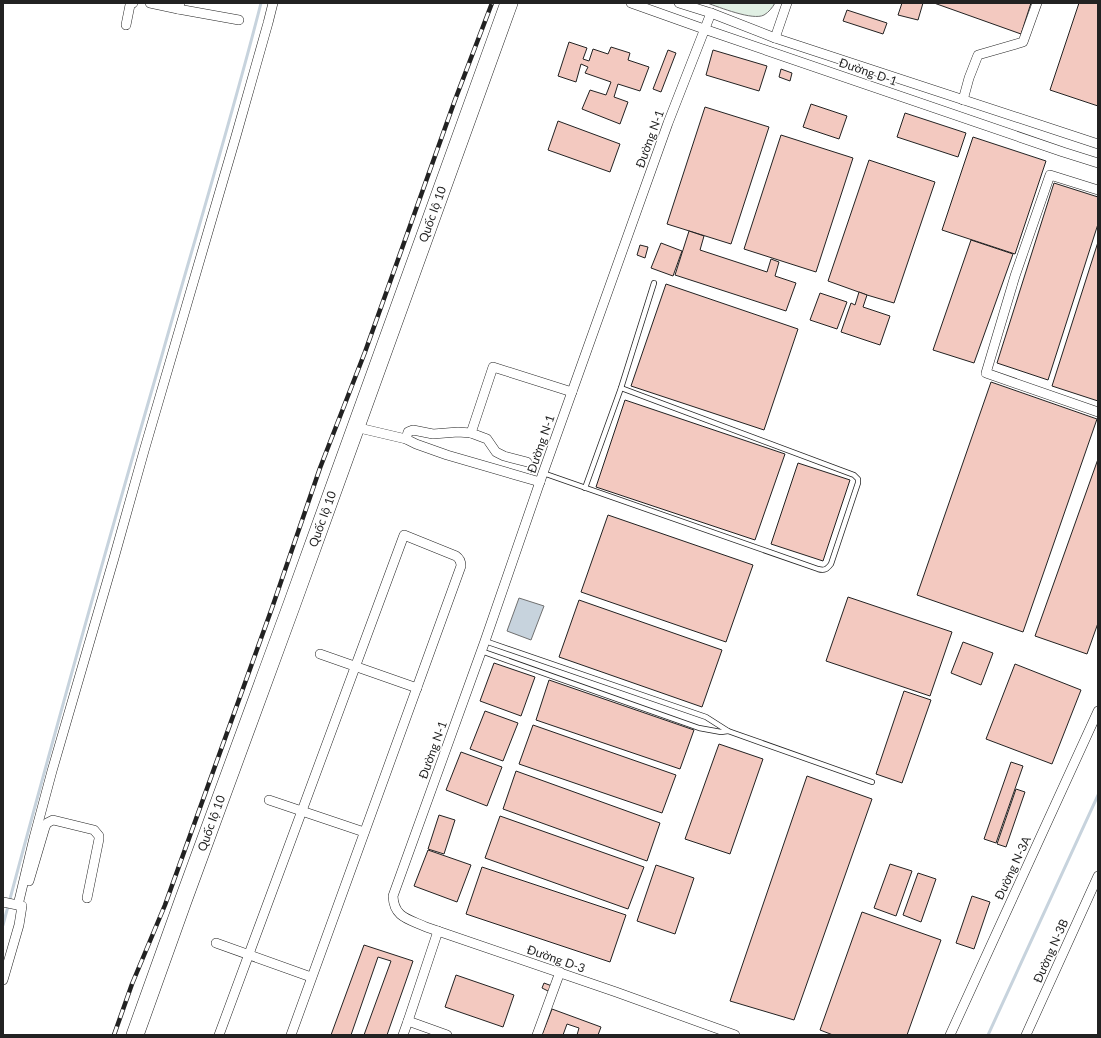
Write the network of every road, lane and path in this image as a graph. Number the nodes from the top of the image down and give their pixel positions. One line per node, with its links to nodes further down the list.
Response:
1 (133, 3): 12 (street)
2 (150, 3): 9 (street)
3 (273, 3): 45 (street)
4 (509, 3): 23 (highway, Quốc lộ 10)
5 (631, 3): 13 (street, Đường D-1)
6 (679, 3): 10 (street, Đường D-1)
7 (787, 3): 14 (street)
8 (1037, 3): 15 (street)
9 (179, 6): 11 (street)
10 (711, 13): 13 (street, Đường N-1); 14 (street, Đường D-1)
11 (239, 20)
12 (126, 25)
13 (704, 30): 17 (street, Đường D-1); 21 (street, Đường N-1)
14 (775, 38): 15 (street, Đường D-1)
15 (963, 100): 16 (street, Đường D-1)
16 (1098, 144)
17 (1098, 162)
18 (1098, 190): 22 (street)
19 (654, 283): 20 (lane)
20 (621, 388): 29 (lane); 29 (lane)
21 (572, 392): 24 (street); 27 (street, Đường N-1)
22 (1098, 412)
23 (356, 427): 25 (street); 53 (highway, Quốc lộ 10)
24 (471, 433): 25 (street); 26 (street)
25 (406, 439): 28 (street)
26 (527, 462)
27 (543, 473): 28 (street, Đường N-1); 29 (lane)
28 (540, 482): 30 (street, Đường N-1)
29 (585, 488)
30 (485, 641): 31 (street, Đường N-1); 36 (lane)
31 (481, 651): 36 (lane); 42 (street, Đường N-1)
32 (320, 654): 33 (street)
33 (355, 666): 34 (street); 34 (street); 39 (street)
34 (417, 688): 40 (street)
35 (1098, 711): 60 (street, Đường N-3A)
36 (728, 731): 37 (lane)
37 (872, 782)
38 (269, 800): 39 (street)
39 (302, 811): 40 (street); 48 (street)
40 (364, 832): 50 (street)
41 (1098, 876): 61 (street, Đường N-3B)
42 (397, 885): 46 (street, Đường D-3)
43 (87, 898): 45 (street)
44 (3, 902): 45 (street)
45 (18, 905): 51 (street)
46 (438, 931): 49 (street, Đường D-3); 52 (street)
47 (216, 943): 48 (street)
48 (248, 956): 50 (street); 54 (street)
49 (560, 972): 58 (street); 59 (street, Đường D-3)
50 (311, 977): 55 (street)
51 (3, 980)
52 (408, 1021): 56 (street); 57 (street)
53 (135, 1035)
54 (219, 1035)
55 (290, 1035)
56 (403, 1035)
57 (447, 1035)
58 (537, 1035)
59 (735, 1035)
60 (950, 1035)
61 (1026, 1035)

